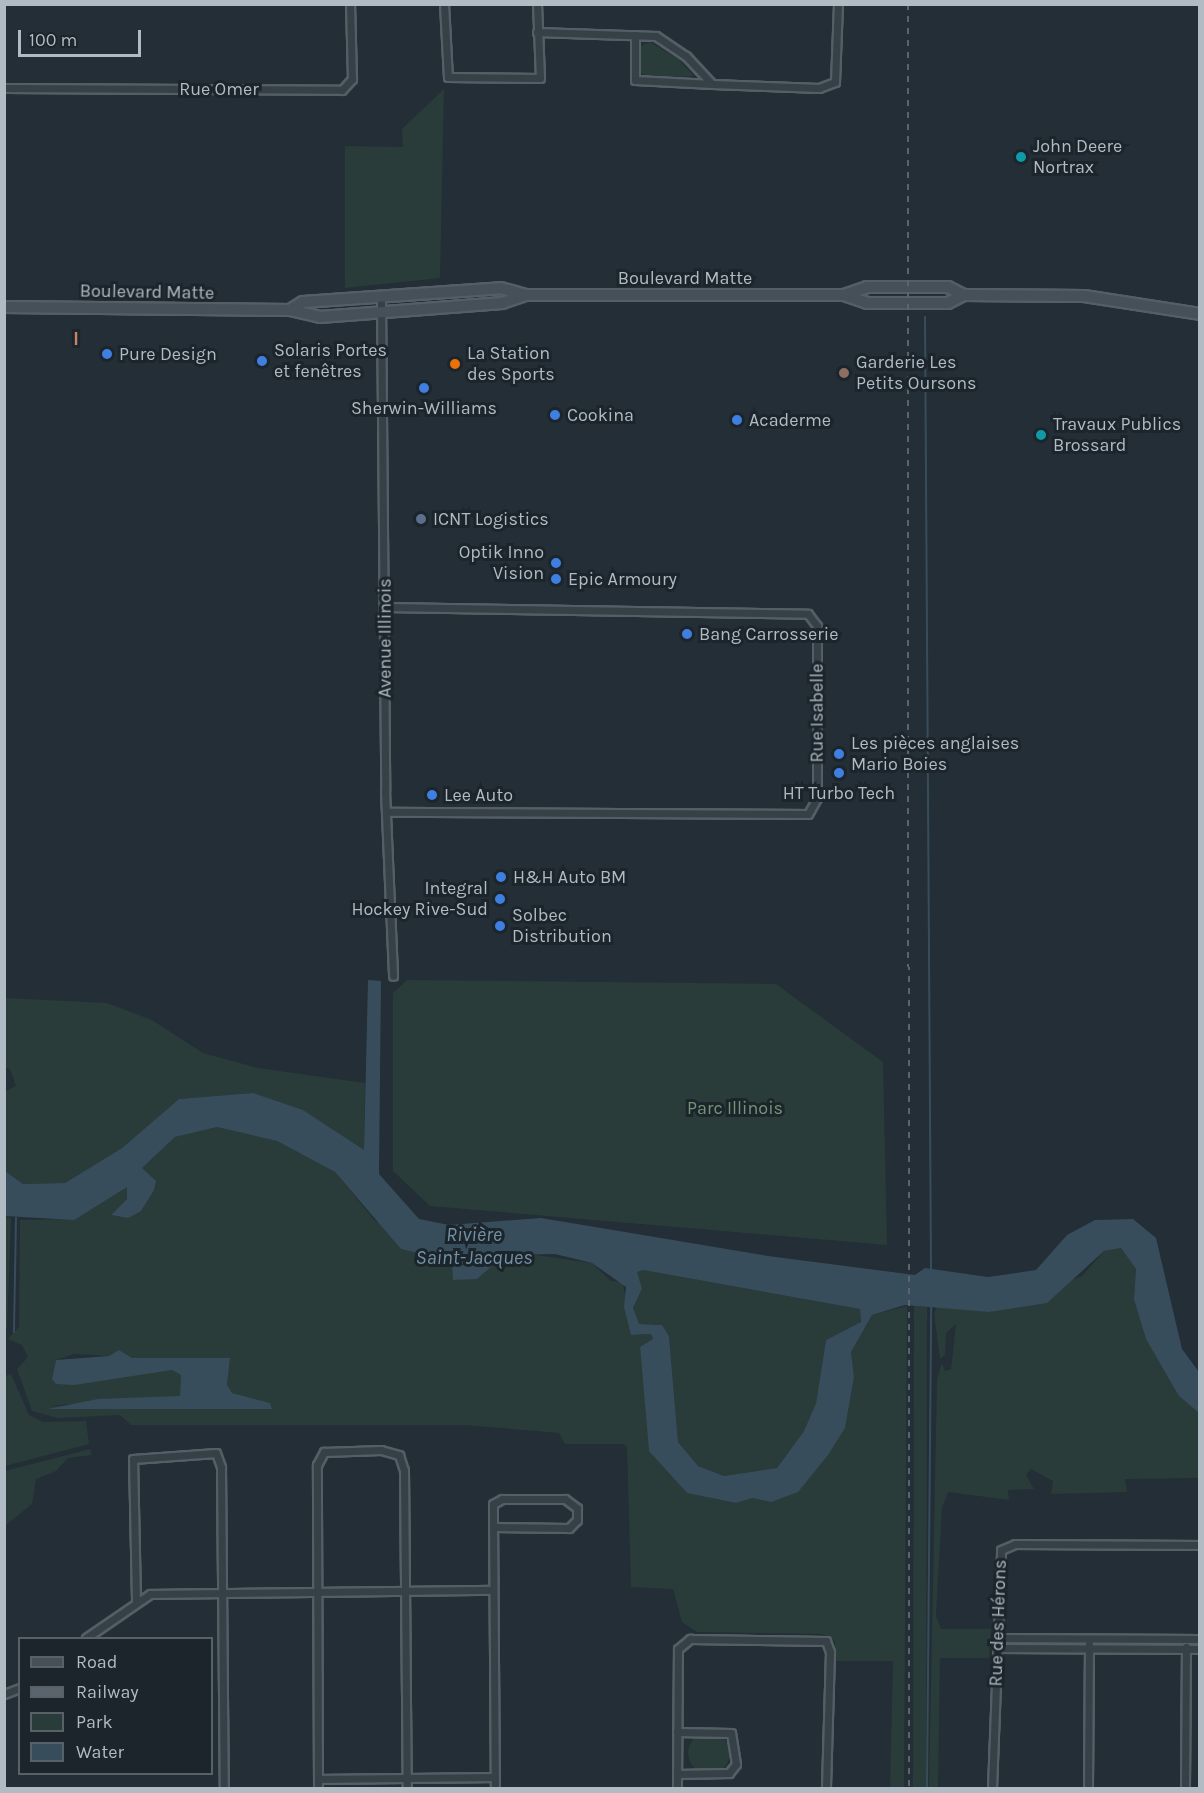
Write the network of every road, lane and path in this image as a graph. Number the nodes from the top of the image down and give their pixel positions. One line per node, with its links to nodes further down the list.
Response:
1 (350, 4): 8 (street, Rue Omer)
2 (444, 4): 5 (street)
3 (537, 4): 5 (street)
4 (838, 4): 7 (street)
5 (537, 32): 6 (street)
6 (635, 35): 7 (street); 7 (street)
7 (712, 84)
8 (4, 88)
9 (525, 295): 10 (main road, Boulevard Matte); 12 (main road, Boulevard Matte); 15 (main road, Boulevard Matte)
10 (844, 295): 11 (main road, Boulevard Matte); 11 (main road, Boulevard Matte)
11 (964, 295): 16 (main road, Boulevard Matte)
12 (381, 299): 14 (main road, Boulevard Matte); 15 (street, Avenue Illinois)
13 (4, 307): 14 (main road, Boulevard Matte)
14 (290, 310): 15 (main road, Boulevard Matte)
15 (381, 314): 17 (street, Avenue Illinois)
16 (1200, 314)
17 (385, 607): 18 (street, Avenue Illinois); 18 (street, Rue Isabelle)
18 (387, 812): 19 (street, Avenue Illinois)
19 (393, 976)
20 (493, 1527): 20 (street); 22 (street)
21 (1200, 1545): 28 (street, Rue des Hérons)
22 (494, 1590): 23 (street); 39 (street)
23 (406, 1591): 25 (street); 25 (street); 38 (street)
24 (224, 1592): 25 (street); 26 (street); 26 (street); 41 (street)
25 (317, 1592): 40 (street)
26 (136, 1600): 27 (street)
27 (87, 1637)
28 (997, 1638): 29 (street); 32 (street, Rue des Hérons)
29 (1089, 1638): 30 (street); 33 (street)
30 (1186, 1639): 31 (street); 34 (street)
31 (1200, 1639)
32 (997, 1648): 33 (street); 47 (street, Rue des Hérons)
33 (1089, 1648): 34 (street); 48 (street)
34 (1186, 1649): 35 (street); 49 (street)
35 (1200, 1649)
36 (677, 1732): 37 (street); 37 (street); 46 (street)
37 (677, 1774): 45 (street)
38 (407, 1777): 39 (street); 40 (street); 43 (street)
39 (495, 1777): 44 (street)
40 (318, 1779): 42 (street)
41 (224, 1788)
42 (318, 1788)
43 (407, 1788)
44 (495, 1788)
45 (677, 1788)
46 (826, 1788)
47 (992, 1788)
48 (1088, 1788)
49 (1185, 1788)

